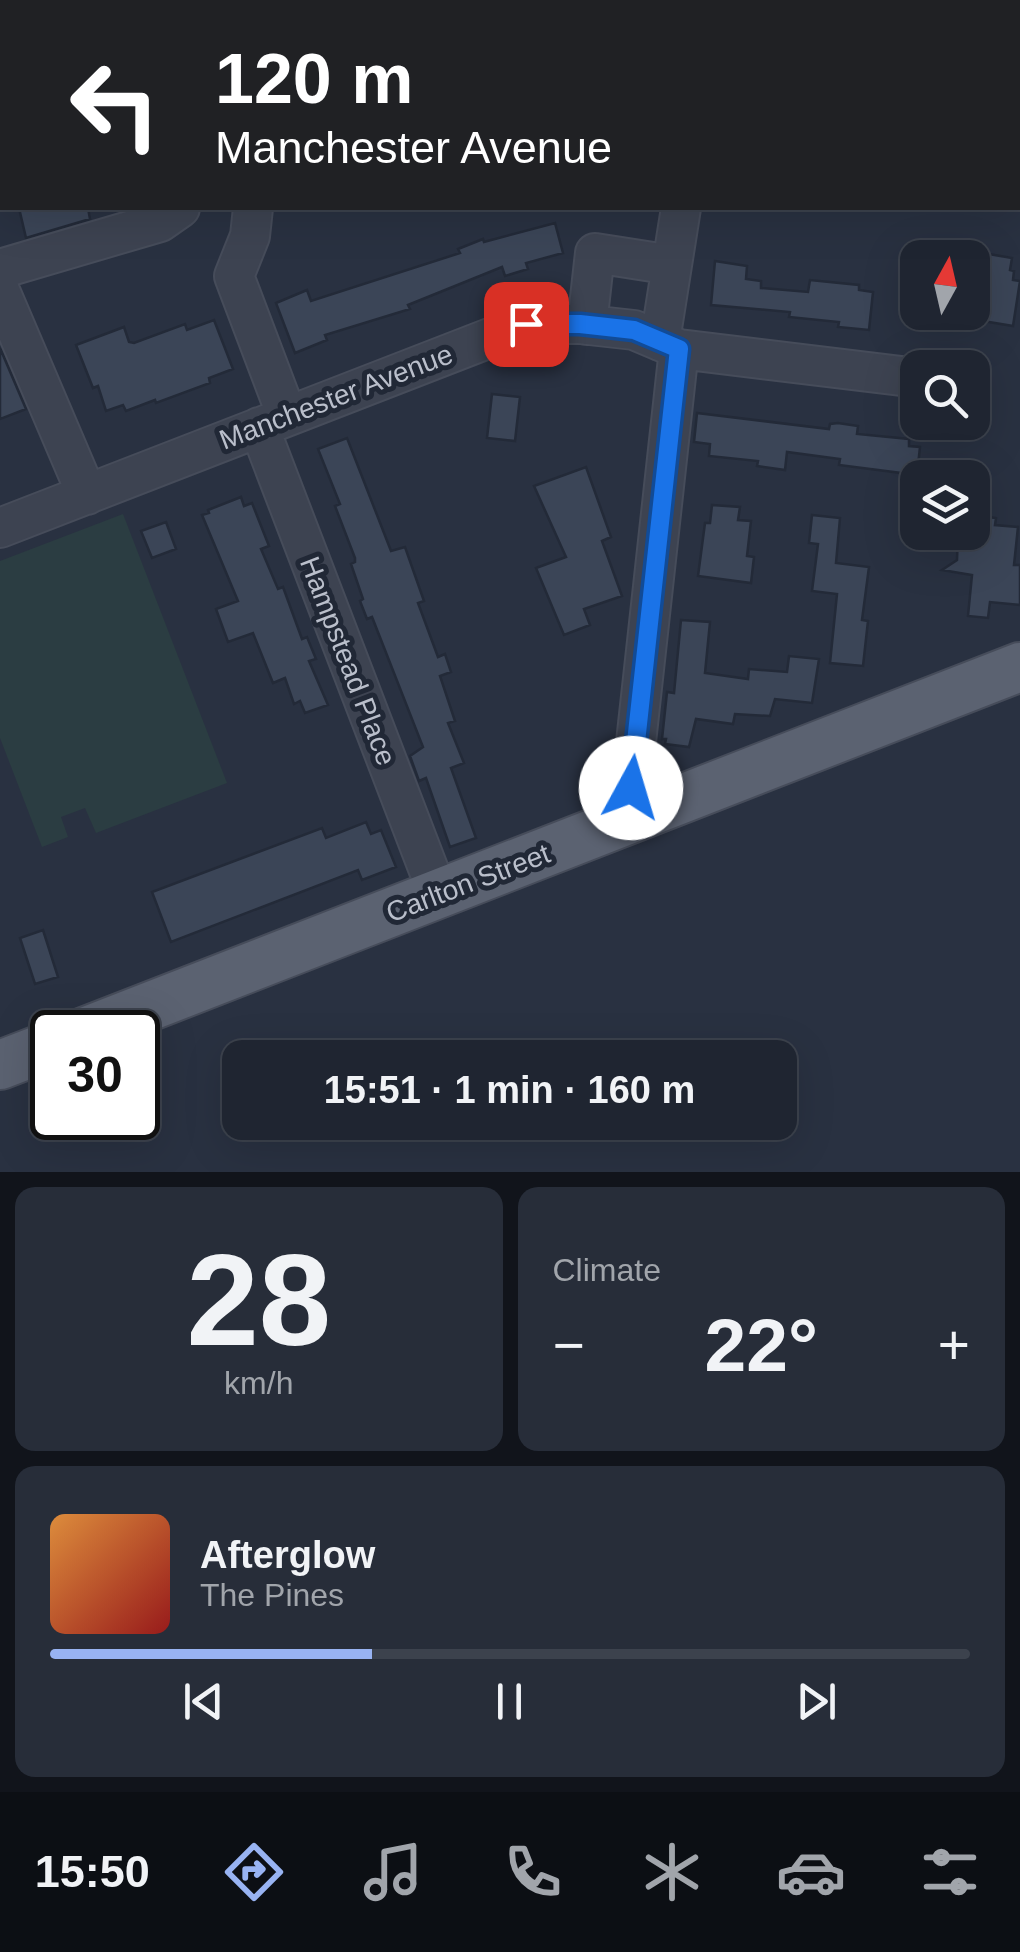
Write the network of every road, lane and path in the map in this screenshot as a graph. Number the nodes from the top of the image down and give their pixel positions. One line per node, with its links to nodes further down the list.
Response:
1 (177, 210): 5 (street)
2 (253, 210): 10 (street, Hampstead Place)
3 (681, 210): 4 (street)
4 (672, 265): 7 (street); 8 (street)
5 (0, 270)
6 (0, 291): 11 (street)
7 (587, 325): 8 (street, Manchester Avenue); 10 (street, Manchester Avenue)
8 (670, 345): 9 (street, Manchester Avenue); 14 (street)
9 (900, 376)
10 (273, 422): 11 (street, Manchester Avenue); 15 (street, Hampstead Place)
11 (87, 495): 12 (street, Manchester Avenue)
12 (0, 528)
13 (1020, 667): 14 (main road, Carlton Street)
14 (641, 816): 15 (main road, Carlton Street)
15 (438, 894): 16 (main road, Carlton Street)
16 (140, 1010)
17 (30, 1054): 18 (main road)
18 (0, 1066)

